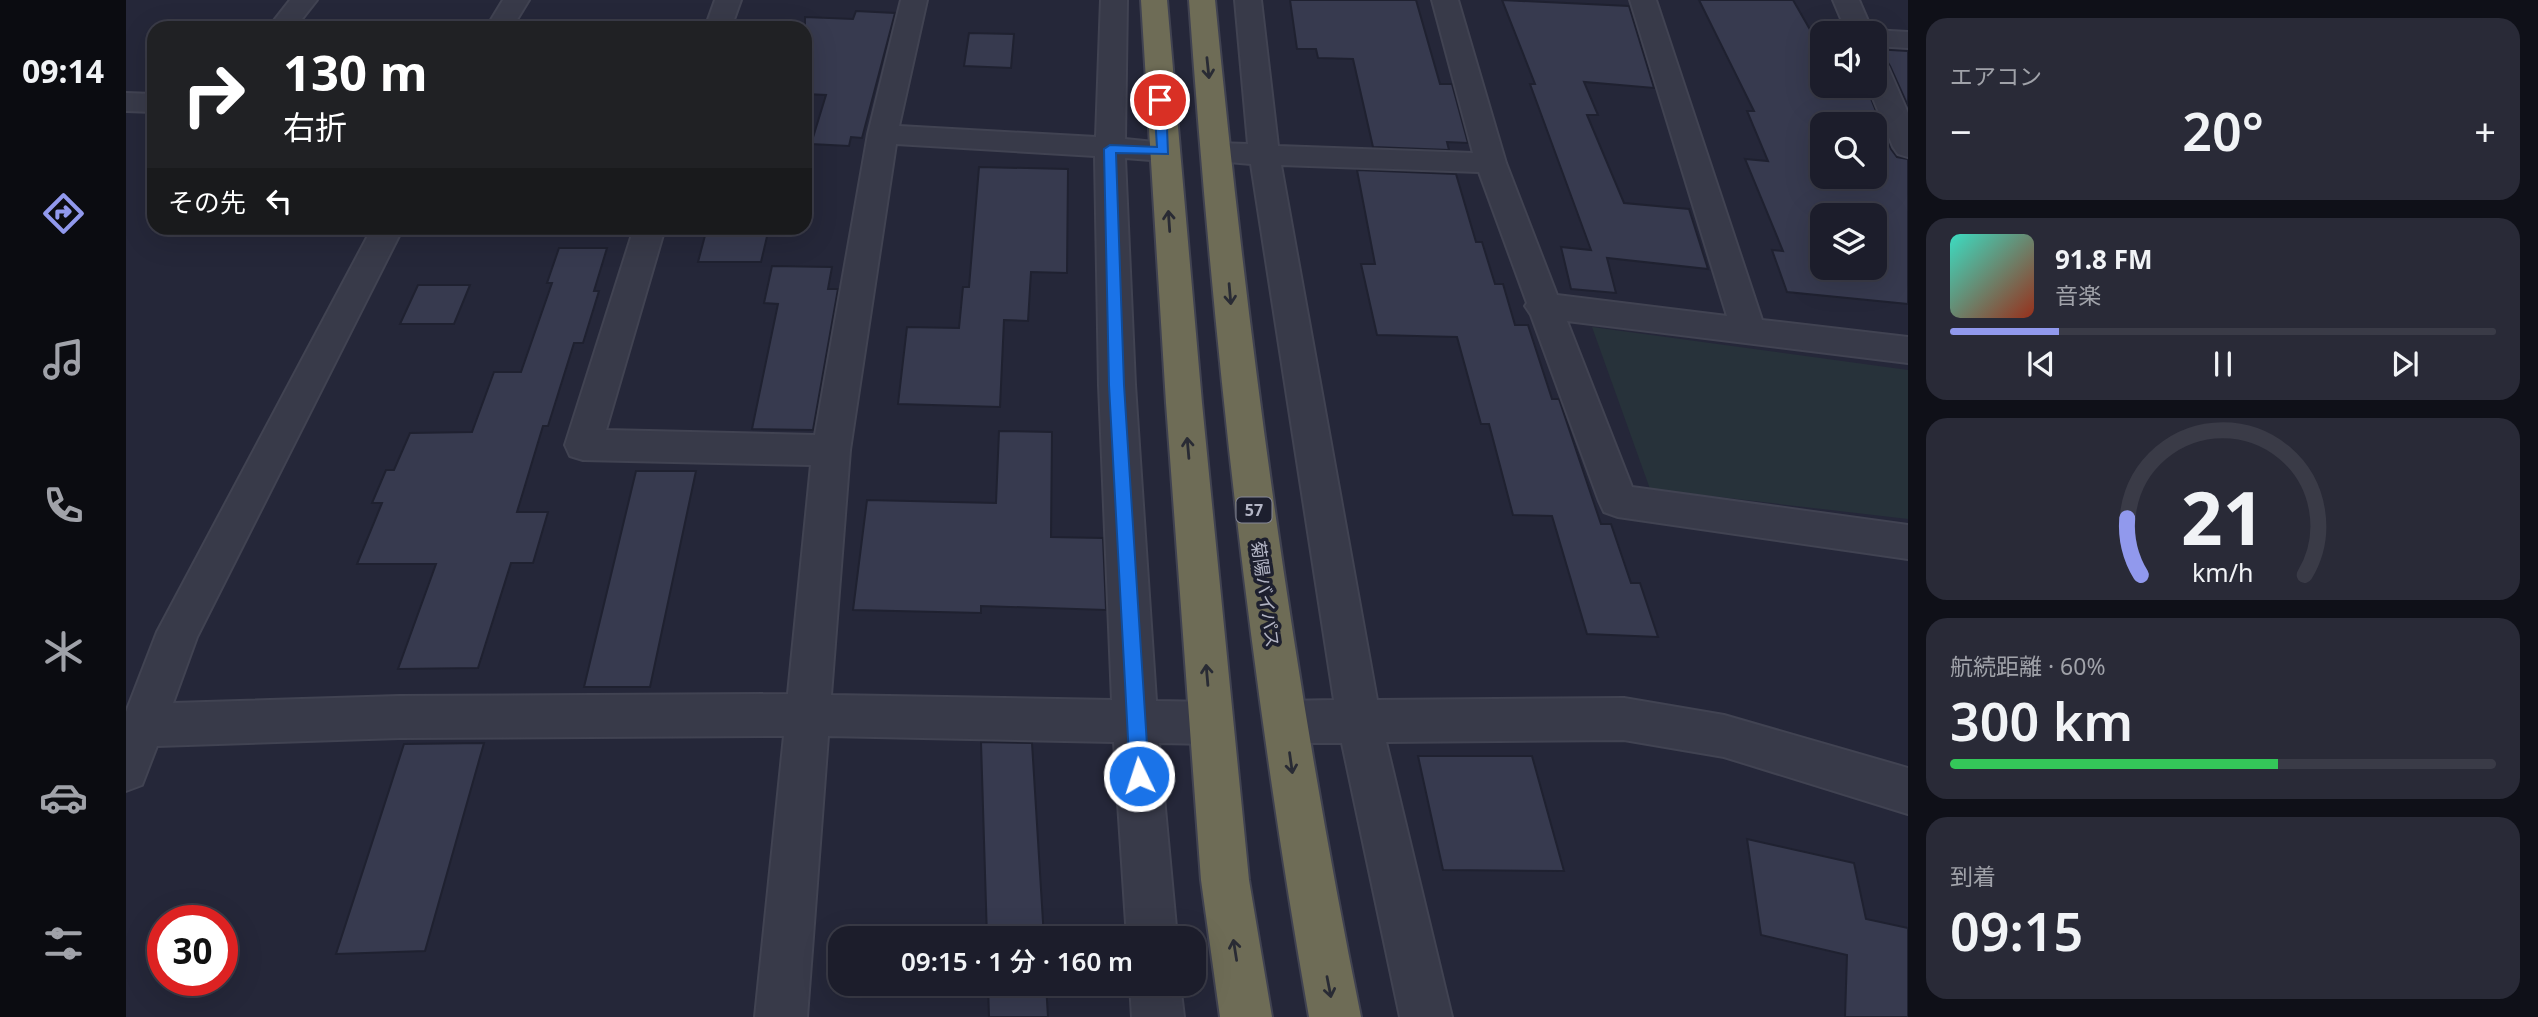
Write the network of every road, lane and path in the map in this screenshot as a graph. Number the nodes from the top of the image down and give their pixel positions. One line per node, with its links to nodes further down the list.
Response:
1 (304, 0): 12 (street)
2 (516, 0): 13 (street)
3 (728, 0): 14 (street)
4 (914, 0): 21 (street)
5 (1114, 0): 23 (street)
6 (1154, 0): 24 (highway)
7 (1202, 0): 25 (highway, 菊陽バイパス / 57, one-way to 25)
8 (1248, 0): 26 (street)
9 (1445, 0): 27 (street)
10 (1643, 0): 31 (street)
11 (1846, 0): 15 (street)
12 (287, 21)
13 (503, 21)
14 (720, 21)
15 (1855, 21)
16 (1887, 38): 17 (street)
17 (1908, 40)
18 (1887, 98): 22 (street)
19 (126, 102): 20 (street)
20 (147, 103)
21 (883, 134): 23 (street); 33 (street)
22 (1908, 147)
23 (1110, 149): 24 (street); 37 (street)
24 (1164, 151): 39 (highway, one-way to 24)
25 (1216, 153): 26 (street); 38 (highway, 菊陽バイパス / 57, one-way to 38)
26 (1264, 155): 27 (street); 36 (street)
27 (1491, 163): 30 (street)
28 (383, 235): 40 (street)
29 (647, 235): 33 (street)
30 (1542, 306): 31 (street); 34 (street)
31 (1749, 331): 32 (street)
32 (1908, 350)
33 (831, 450): 35 (street)
34 (1908, 542)
35 (806, 715): 37 (street); 40 (street); 45 (street)
36 (1359, 720): 38 (street); 42 (street); 49 (street)
37 (1135, 722): 39 (street); 43 (street)
38 (1285, 722): 48 (highway, 菊陽バイパス / 57, one-way to 48)
39 (1212, 723): 47 (highway, one-way to 39)
40 (144, 725): 41 (street)
41 (126, 769)
42 (1908, 791)
43 (1151, 926)
44 (1156, 996): 46 (street)
45 (781, 1017)
46 (1158, 1017)
47 (1246, 1017)
48 (1335, 1017)
49 (1426, 1017)

